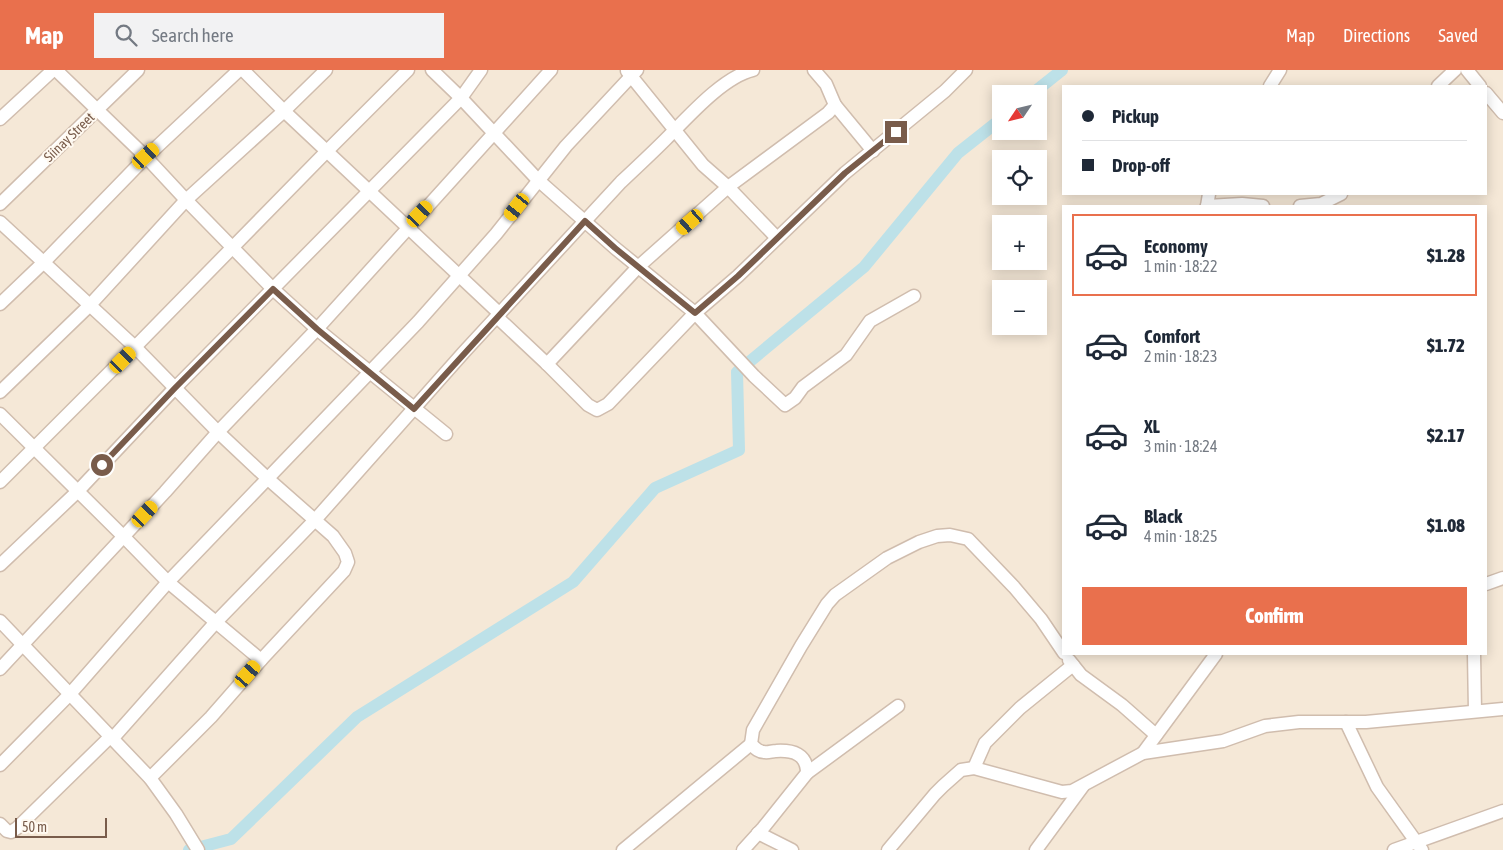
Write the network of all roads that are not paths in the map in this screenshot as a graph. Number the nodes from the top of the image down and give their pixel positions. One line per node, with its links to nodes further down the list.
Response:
1 (138, 70): 22 (street, Siinay Street)
2 (241, 70): 23 (street); 30 (street)
3 (326, 70): 23 (street)
4 (408, 70): 28 (street)
5 (432, 70): 20 (street)
6 (482, 70): 20 (street)
7 (551, 70): 27 (street)
8 (753, 70): 26 (street)
9 (814, 70): 21 (street)
10 (966, 70): 29 (street)
11 (1280, 70): 16 (street)
12 (1454, 70): 17 (street)
13 (1467, 70): 18 (street)
14 (57, 71): 22 (street); 25 (street)
15 (632, 72): 26 (street); 31 (street)
16 (1271, 85)
17 (1439, 85)
18 (1479, 85)
19 (1487, 94): 24 (street)
20 (461, 98): 27 (street); 33 (street)
21 (835, 105): 29 (street); 32 (street)
22 (96, 110): 30 (street); 36 (street, Siinay Street)
23 (284, 111): 28 (street); 35 (street)
24 (1503, 113)
25 (0, 119)
26 (674, 131): 32 (street); 40 (street)
27 (494, 134): 31 (street); 42 (street)
28 (327, 151): 33 (street); 44 (street)
29 (873, 151): 43 (street)
30 (146, 156): 35 (street); 45 (street)
31 (538, 180): 40 (street); 47 (street)
32 (728, 187): 43 (street); 46 (street)
33 (370, 191): 42 (street); 48 (street)
34 (1339, 195): 39 (street)
35 (186, 200): 44 (street); 51 (street)
36 (0, 204)
37 (1224, 205): 38 (street)
38 (1252, 205)
39 (1310, 205)
40 (585, 221): 46 (street); 53 (street)
41 (0, 222): 45 (street)
42 (408, 227): 47 (street); 54 (street)
43 (777, 238): 52 (street)
44 (232, 248): 48 (street); 55 (street)
45 (44, 262): 50 (street); 51 (street)
46 (638, 267): 52 (street); 56 (street)
47 (458, 276): 53 (street); 57 (street)
48 (273, 289): 54 (street); 58 (street)
49 (914, 296): 52 (street)
50 (0, 304)
51 (90, 305): 55 (street); 59 (street)
52 (695, 313): 56 (street)
53 (498, 315): 56 (street); 60 (street)
54 (317, 329): 57 (street); 62 (street)
55 (135, 347): 58 (street); 64 (street)
56 (548, 364)
57 (370, 372): 60 (street); 65 (street)
58 (175, 388): 62 (street); 67 (street)
59 (0, 392)
60 (414, 409): 63 (street); 68 (street)
61 (0, 414): 64 (street)
62 (218, 432): 65 (street); 69 (street)
63 (446, 434)
64 (34, 448): 66 (street); 67 (street)
65 (267, 478): 68 (street); 72 (street)
66 (0, 482)
67 (78, 491): 69 (street); 70 (street)
68 (315, 520): 75 (street); 81 (street)
69 (124, 537): 72 (street); 76 (street)
70 (0, 565)
71 (1503, 578): 73 (street)
72 (168, 582): 75 (street); 84 (street)
73 (1487, 584)
74 (0, 621): 76 (street)
75 (215, 623): 81 (street); 90 (street)
76 (24, 645): 83 (street); 84 (street)
77 (1062, 650): 91 (street)
78 (1066, 655): 82 (street)
79 (1215, 655): 89 (street)
80 (1474, 655): 87 (street)
81 (261, 660): 96 (street)
82 (1073, 665): 89 (street); 94 (street)
83 (0, 669)
84 (70, 694): 90 (street); 93 (street)
85 (898, 706): 95 (street)
86 (1503, 710): 87 (street)
87 (1475, 711): 88 (street)
88 (1346, 722): 92 (street); 101 (street)
89 (1156, 735): 92 (street)
90 (112, 737): 96 (street); 99 (street)
91 (751, 744): 95 (street); 102 (street)
92 (1143, 752): 97 (street)
93 (0, 765)
94 (974, 768): 97 (street); 106 (street)
95 (807, 773): 100 (street)
96 (150, 778): 103 (street)
97 (1084, 784): 107 (street)
98 (1503, 811): 101 (street)
99 (0, 824)
100 (758, 833): 104 (street); 105 (street)
101 (1419, 846): 108 (street)
102 (630, 848)
103 (198, 850)
104 (743, 850)
105 (792, 850)
106 (888, 850)
107 (1036, 850)
108 (1394, 850)

